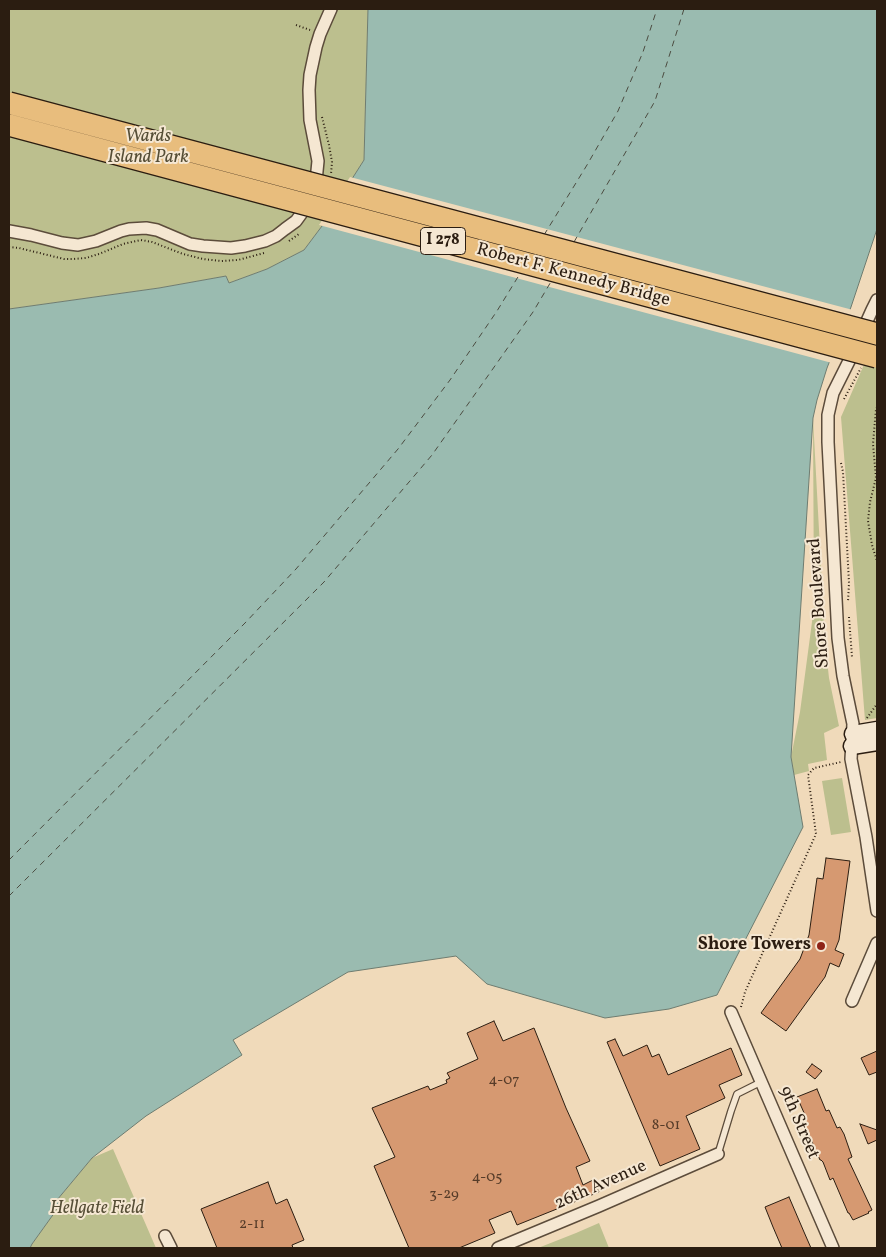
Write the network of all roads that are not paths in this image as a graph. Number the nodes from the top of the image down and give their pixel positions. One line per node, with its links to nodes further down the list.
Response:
1 (331, 9): 4 (street)
2 (9, 103): 6 (highway, Robert F. Kennedy Bridge / I 278, bridge)
3 (9, 125): 7 (highway, Robert F. Kennedy Bridge / I 278, bridge)
4 (9, 231)
5 (877, 300): 8 (street, Shore Boulevard)
6 (877, 334)
7 (870, 360)
8 (860, 731): 9 (street); 10 (street, Shore Boulevard)
9 (877, 742)
10 (877, 911)
11 (877, 943): 12 (street)
12 (852, 1001)
13 (736, 1010): 14 (street, 9th Street)
14 (761, 1082): 15 (lane); 19 (street, 9th Street)
15 (718, 1154): 18 (street, 26th Avenue)
16 (165, 1236): 17 (street)
17 (171, 1248)
18 (498, 1248)
19 (833, 1248)

